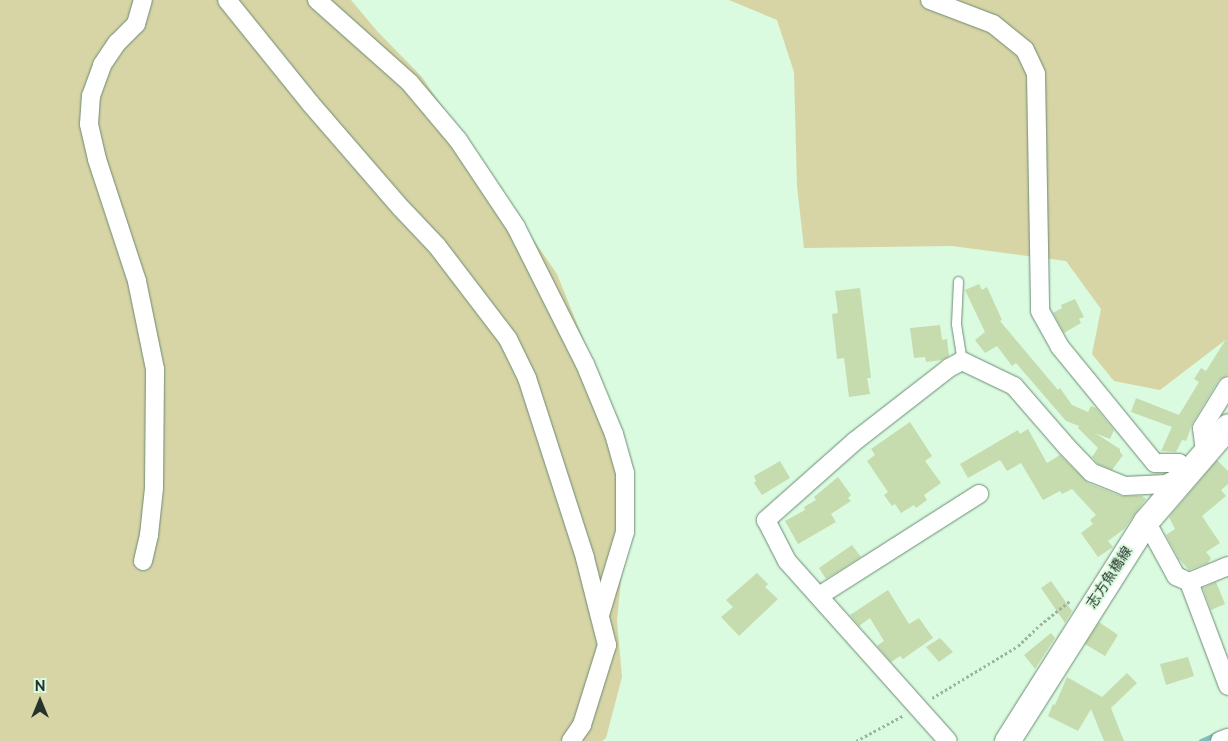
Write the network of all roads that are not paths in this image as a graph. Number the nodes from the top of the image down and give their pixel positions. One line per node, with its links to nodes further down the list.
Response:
1 (144, 0): 13 (street)
2 (227, 0): 17 (street)
3 (317, 0): 17 (street)
4 (930, 0): 10 (street)
5 (958, 281): 6 (lane)
6 (962, 361): 10 (street); 16 (street)
7 (1228, 386): 9 (street)
8 (1228, 426): 9 (main road, 志方魚橋線)
9 (1205, 452): 10 (main road, 志方魚橋線)
10 (1188, 472): 12 (main road, 志方魚橋線)
11 (979, 494): 16 (street)
12 (1146, 521): 15 (street); 22 (main road, 志方魚橋線)
13 (143, 561)
14 (1228, 566): 15 (street)
15 (1189, 582): 18 (street)
16 (819, 596): 21 (street)
17 (600, 615): 20 (street)
18 (1228, 686)
19 (1228, 738): 23 (street)
20 (571, 741)
21 (948, 741)
22 (1007, 741)
23 (1220, 741)

